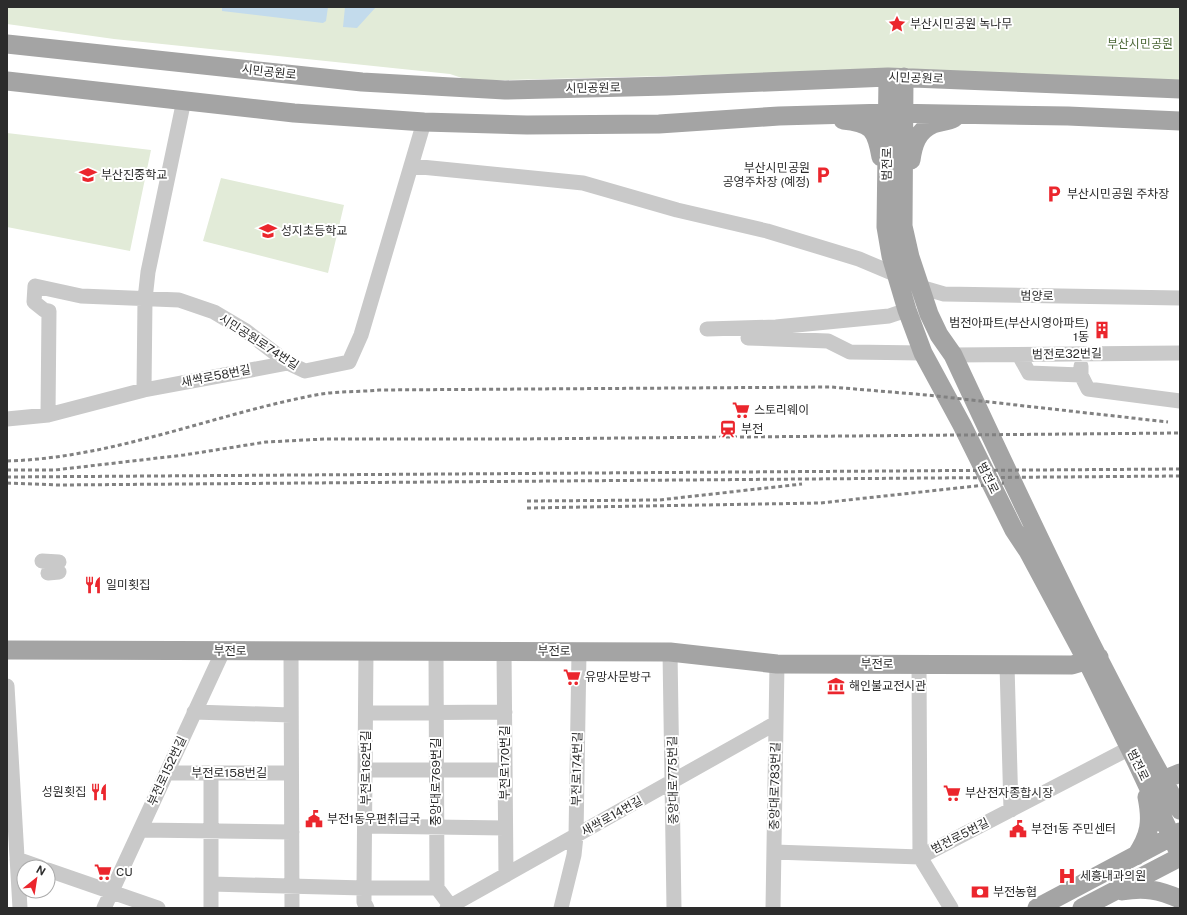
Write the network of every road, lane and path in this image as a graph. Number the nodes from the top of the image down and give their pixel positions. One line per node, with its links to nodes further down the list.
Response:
1 (7, 44): 2 (main road, 시민공원로)
2 (896, 77): 4 (main road, 시민공원로); 6 (main road, 범전로)
3 (7, 81): 5 (main road)
4 (1180, 89)
5 (184, 100): 10 (main road); 16 (street)
6 (896, 113): 7 (main road); 8 (main road); 12 (main road, 범전로)
7 (963, 114): 9 (main road); 12 (main road)
8 (826, 115): 10 (main road); 12 (main road)
9 (1180, 121)
10 (424, 122): 11 (street, 시민공원로74번길)
11 (411, 166): 13 (street); 25 (street, 시민공원로74번길)
12 (895, 176): 13 (main road, 범전로); 14 (main road, 범전로)
13 (898, 275): 14 (street, 범양로); 17 (main road, 범전로)
14 (920, 287): 15 (street, 범양로); 23 (main road, 범전로)
15 (1180, 298)
16 (145, 299): 25 (street, 시민공원로74번길); 27 (street); 29 (street, 시민공원로74번길)
17 (907, 310): 18 (street); 20 (main road, 범전로)
18 (706, 329)
19 (748, 338): 20 (street)
20 (923, 353): 39 (main road, 범전로)
21 (1180, 353): 22 (street, 범전로32번길)
22 (1080, 354): 24 (street, 범전로32번길); 26 (street)
23 (954, 355): 24 (street, 범전로32번길); 39 (main road, 범전로)
24 (1019, 355): 26 (street)
25 (288, 363): 27 (street, 새싹로58번길)
26 (1081, 375): 28 (street)
27 (144, 390): 29 (street, 새싹로58번길)
28 (1180, 401)
29 (48, 415): 30 (street, 새싹로58번길)
30 (7, 419)
31 (7, 650): 32 (main road, 부전로)
32 (223, 650): 33 (main road, 부전로); 44 (street, 부전로152번길)
33 (291, 651): 34 (main road, 부전로); 48 (street)
34 (366, 651): 35 (main road, 부전로); 47 (street, 부전로162번길)
35 (436, 651): 36 (main road, 부전로); 45 (street, 중앙대로769번길)
36 (504, 651): 37 (main road, 부전로); 46 (street, 부전로170번길)
37 (579, 652): 38 (main road, 부전로); 70 (street, 부전로174번길)
38 (670, 652): 40 (main road, 부전로); 60 (street, 중앙대로775번길)
39 (1093, 659): 42 (main road, 부전로); 50 (main road, 범전로); 59 (main road, 범전로)
40 (778, 664): 41 (main road, 부전로); 49 (street, 중앙대로783번길)
41 (918, 665): 42 (main road, 부전로); 74 (street)
42 (1007, 665): 61 (street)
43 (7, 686): 75 (street)
44 (194, 712): 48 (street); 54 (street, 부전로152번길)
45 (436, 712): 46 (street); 47 (street); 52 (street, 중앙대로769번길)
46 (505, 712): 53 (street, 부전로170번길)
47 (366, 713): 51 (street, 부전로162번길)
48 (291, 715): 56 (street)
49 (776, 723): 60 (street, 새싹로14번길); 71 (street, 중앙대로783번길)
50 (1130, 748): 58 (main road, 범전로); 61 (street, 범전로5번길)
51 (366, 770): 52 (street); 63 (street, 부전로162번길)
52 (436, 770): 53 (street); 64 (street, 중앙대로769번길)
53 (504, 770): 65 (street, 부전로170번길)
54 (167, 773): 55 (street, 부전로158번길); 66 (street, 부전로152번길)
55 (211, 773): 56 (street, 부전로158번길); 67 (street)
56 (290, 773): 68 (street)
57 (1180, 773): 59 (main road)
58 (1144, 776): 69 (main road, 범전로); 72 (main road)
59 (1162, 780): 62 (main road, 범전로)
60 (673, 781): 70 (street, 새싹로14번길); 92 (street, 중앙대로775번길)
61 (1011, 810): 74 (street, 범전로5번길)
62 (1180, 810)
63 (365, 826): 64 (street); 80 (street, 부전로162번길)
64 (437, 827): 65 (street); 81 (street, 중앙대로769번길)
65 (505, 828): 77 (street, 부전로170번길)
66 (141, 830): 67 (street); 82 (street, 부전로152번길)
67 (211, 831): 68 (street); 78 (street)
68 (292, 832): 79 (street)
69 (1176, 834): 72 (main road); 73 (main road, 범전로)
70 (576, 836): 77 (street, 새싹로14번길); 91 (street, 부전로174번길)
71 (774, 852): 74 (street, 범전로5번길); 93 (street, 중앙대로783번길)
72 (1136, 856): 95 (main road)
73 (1180, 856): 83 (main road)
74 (920, 857): 94 (street)
75 (17, 859)
76 (56, 873): 82 (street)
77 (506, 875): 85 (street, 새싹로14번길)
78 (211, 884): 79 (street); 88 (street)
79 (292, 885): 80 (street); 89 (street)
80 (364, 888): 81 (street); 90 (street, 부전로162번길)
81 (437, 888): 85 (street)
82 (112, 892): 86 (street, 부전로152번길); 87 (street)
83 (1111, 893): 84 (main road); 96 (main road)
84 (1180, 899)
85 (450, 907)
86 (104, 908)
87 (158, 908)
88 (211, 908)
89 (292, 908)
90 (367, 908)
91 (561, 908)
92 (674, 908)
93 (773, 908)
94 (950, 908)
95 (1037, 908)
96 (1082, 908)

